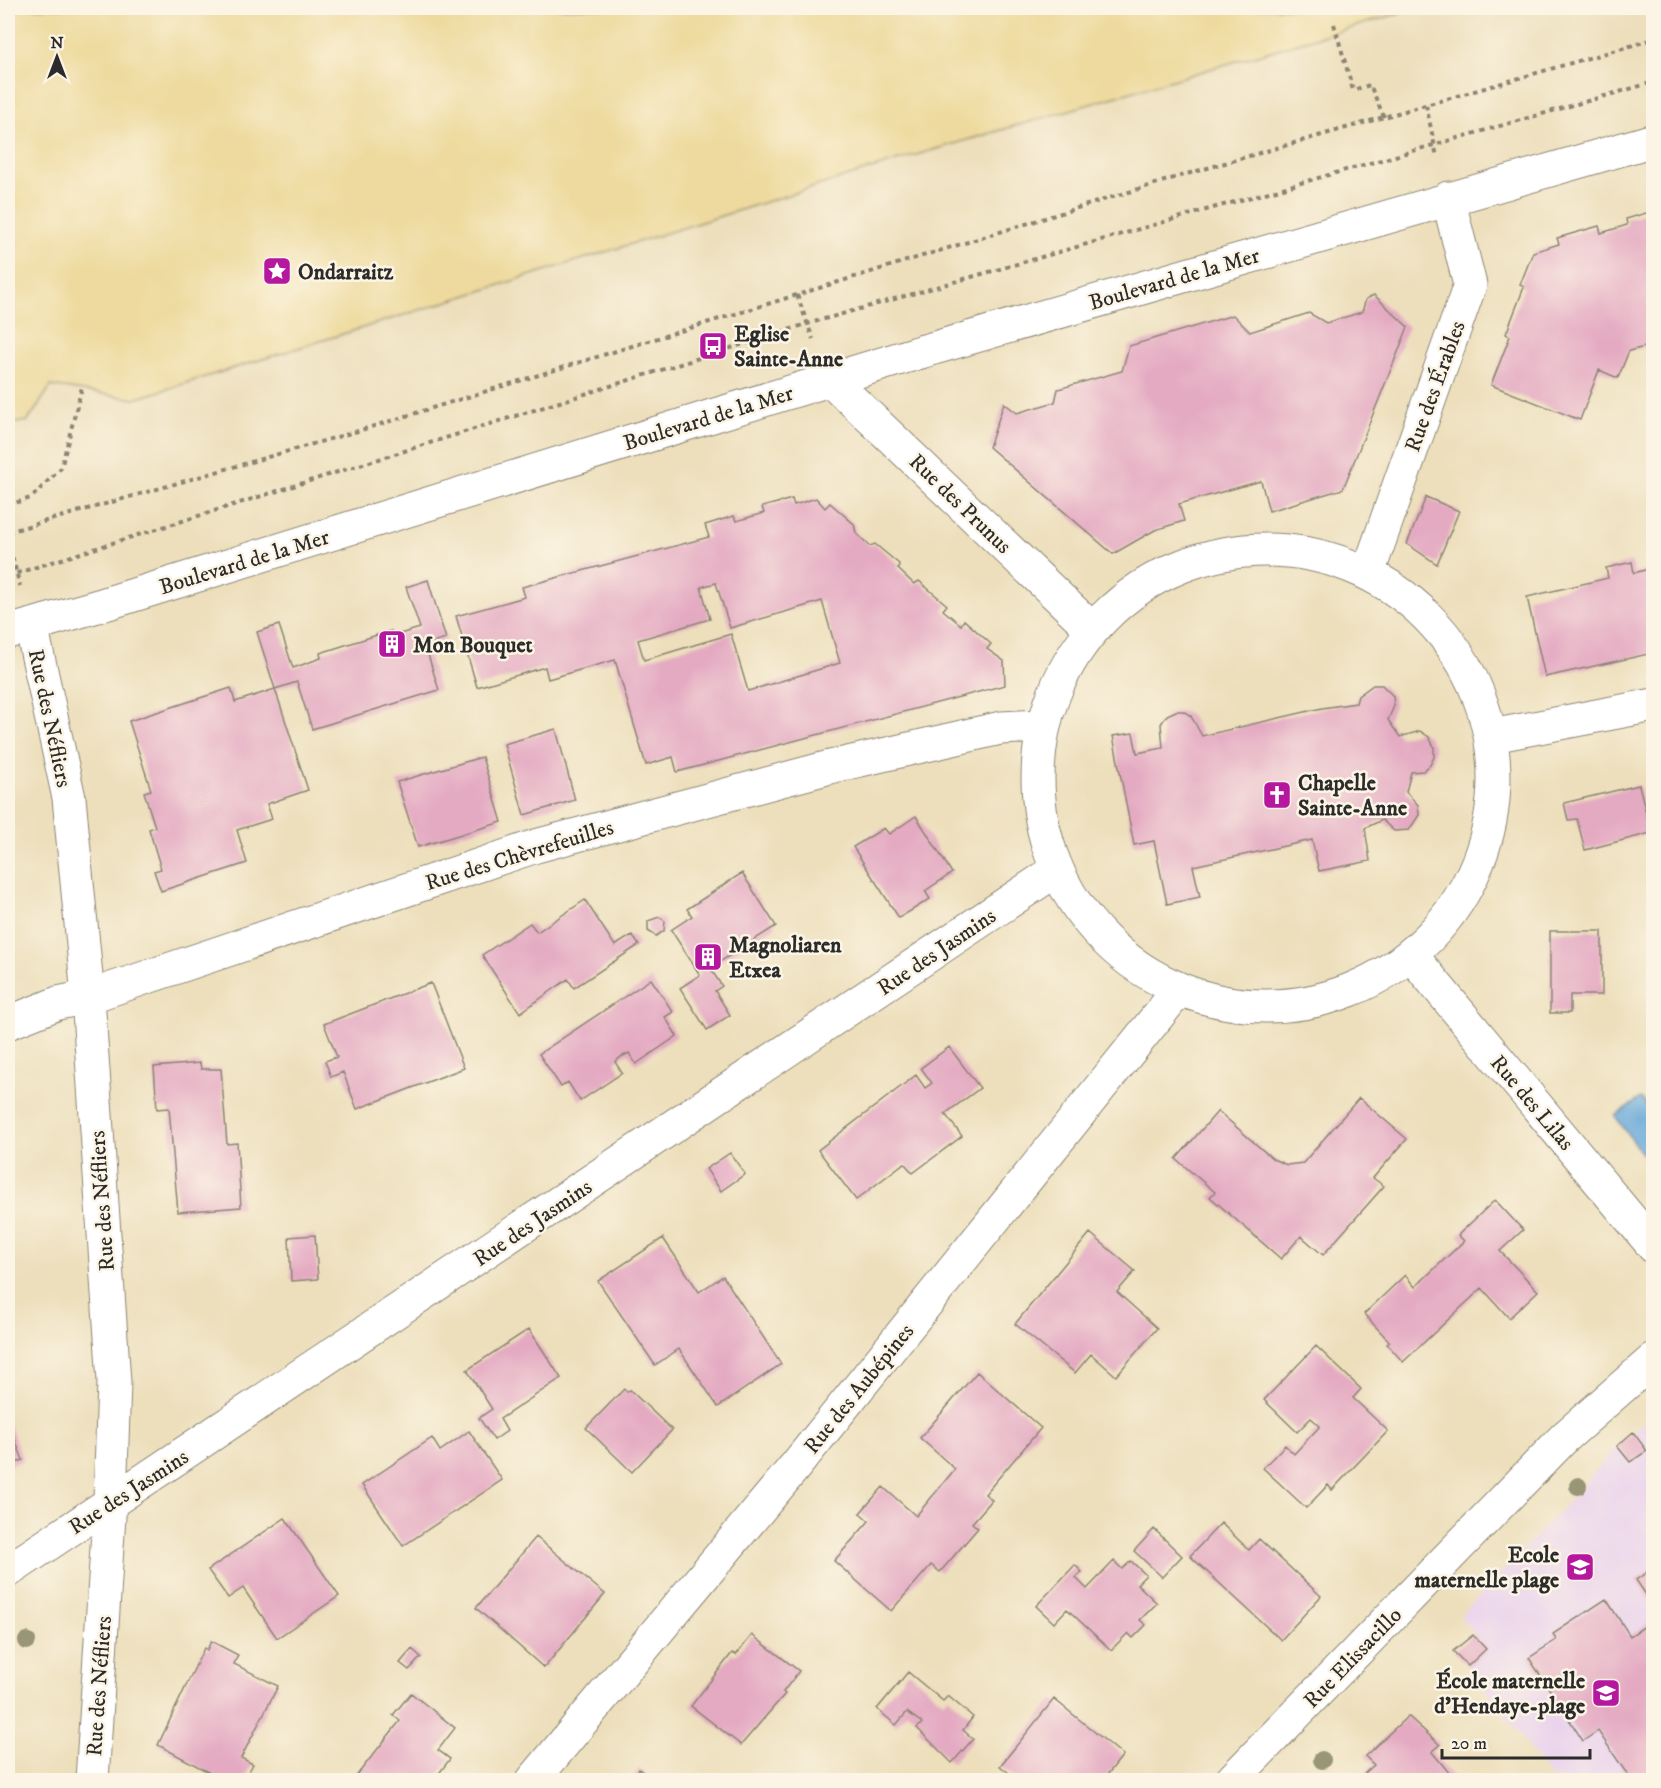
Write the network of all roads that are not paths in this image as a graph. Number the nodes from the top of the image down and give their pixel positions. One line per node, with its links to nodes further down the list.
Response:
1 (1653, 140): 2 (street, Boulevard de la Mer)
2 (1448, 198): 3 (street, Boulevard de la Mer); 4 (street, Rue des Érables)
3 (830, 379): 5 (street, Boulevard de la Mer); 6 (street, Rue des Prunus)
4 (1368, 573): 6 (street); 9 (street)
5 (19, 629): 13 (street, Rue des Néfliers)
6 (1092, 629): 8 (street)
7 (1653, 705): 9 (street)
8 (1042, 726): 10 (street); 13 (street, Rue des Chèvrefeuilles)
9 (1492, 736): 11 (street)
10 (1055, 871): 12 (street); 17 (street, Rue des Jasmins)
11 (1412, 956): 12 (street); 15 (street, Rue des Lilas)
12 (1178, 991): 20 (street, Rue des Aubépines)
13 (88, 997): 14 (street, Rue des Chèvrefeuilles); 17 (street, Rue des Néfliers)
14 (8, 1023)
15 (1653, 1247)
16 (1653, 1359): 21 (street, Rue Elissacillo)
17 (110, 1501): 18 (street, Rue des Jasmins); 19 (street, Rue des Néfliers)
18 (8, 1570)
19 (92, 1780)
20 (533, 1780)
21 (1232, 1780)

